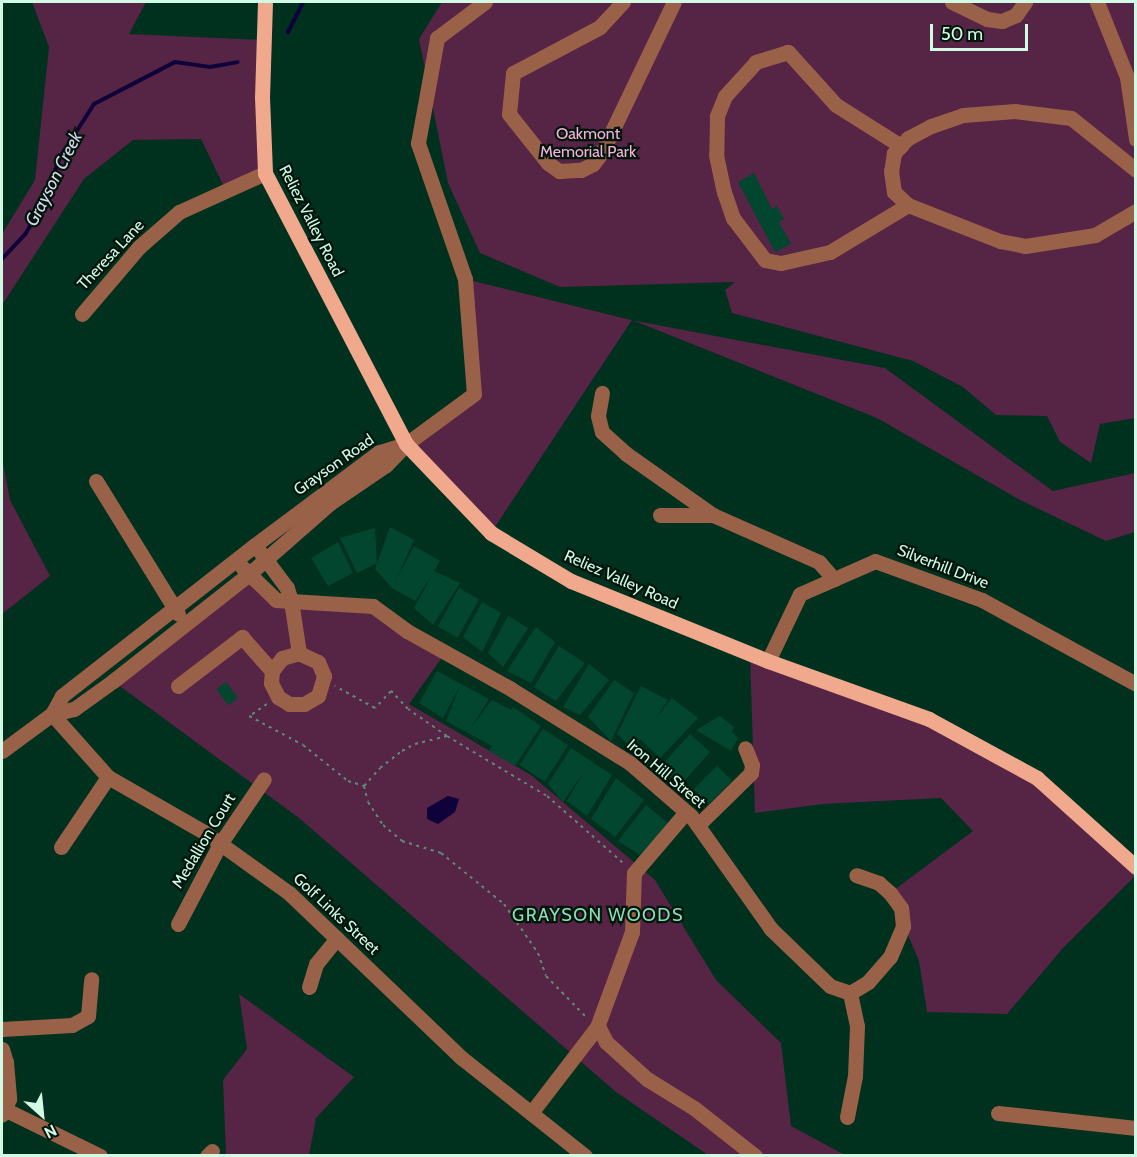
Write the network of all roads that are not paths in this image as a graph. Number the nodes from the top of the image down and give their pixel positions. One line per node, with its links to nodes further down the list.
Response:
1 (265, 2): 11 (main road, Reliez Valley Road)
2 (485, 2): 16 (street)
3 (623, 2): 4 (street)
4 (674, 2)
5 (952, 2): 6 (street)
6 (1025, 2)
7 (1097, 2): 8 (street)
8 (1136, 139)
9 (900, 146): 10 (street); 12 (street); 12 (street)
10 (1136, 170)
11 (265, 173): 14 (street, Theresa Lane); 16 (main road, Reliez Valley Road)
12 (908, 205): 13 (street)
13 (1136, 212)
14 (82, 314)
15 (602, 393): 19 (street)
16 (406, 444): 20 (street, Grayson Road); 22 (street, Grayson Road); 29 (main road, Reliez Valley Road)
17 (96, 481): 26 (street)
18 (660, 515): 19 (street)
19 (713, 515): 24 (street)
20 (255, 544): 21 (street, Grayson Road); 22 (street)
21 (236, 560): 23 (street, Iron Hill Street); 26 (street, Grayson Road)
22 (266, 560): 23 (street, Grayson Road); 25 (street)
23 (249, 574): 25 (street, Iron Hill Street); 27 (street, Grayson Road)
24 (834, 579): 29 (street, Silverhill Drive); 31 (street, Silverhill Drive)
25 (291, 601): 28 (street); 38 (street, Iron Hill Street)
26 (173, 607): 27 (street); 33 (street, Grayson Road)
27 (185, 624): 33 (street, Grayson Road)
28 (299, 653): 30 (street); 30 (street)
29 (768, 661): 42 (main road, Reliez Valley Road)
30 (272, 670): 32 (street)
31 (1136, 684)
32 (178, 686)
33 (52, 714): 35 (street, Grayson Road); 36 (street, Golf Links Street)
34 (746, 748): 39 (street)
35 (2, 751)
36 (108, 777): 40 (street, Golf Links Street); 41 (street)
37 (264, 778): 40 (street, Medallion Court)
38 (686, 812): 39 (street, Iron Hill Street); 49 (street)
39 (698, 825): 48 (street, Iron Hill Street)
40 (220, 843): 44 (street, Medallion Court); 45 (street, Golf Links Street)
41 (62, 847)
42 (1136, 867)
43 (856, 875): 48 (street)
44 (178, 924)
45 (337, 938): 47 (street); 53 (street, Golf Links Street)
46 (91, 979): 50 (street)
47 (309, 987)
48 (850, 993): 55 (street)
49 (597, 1026): 53 (street); 59 (street)
50 (2, 1029)
51 (2, 1049): 52 (street)
52 (3, 1112): 57 (street)
53 (531, 1113): 58 (street, Golf Links Street)
54 (998, 1113): 56 (street)
55 (847, 1117)
56 (1136, 1128)
57 (100, 1155)
58 (585, 1155)
59 (755, 1155)

